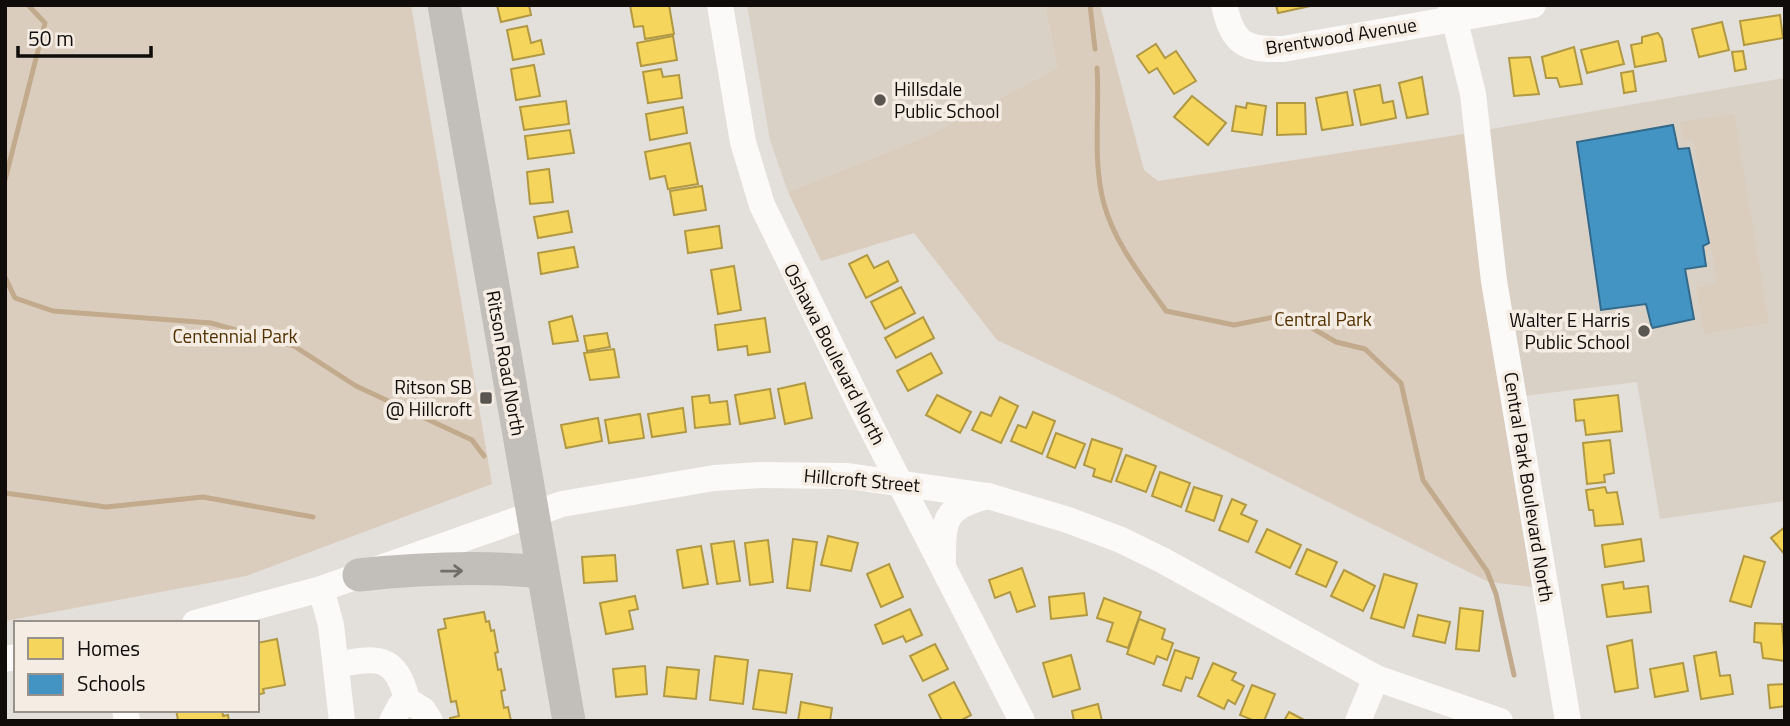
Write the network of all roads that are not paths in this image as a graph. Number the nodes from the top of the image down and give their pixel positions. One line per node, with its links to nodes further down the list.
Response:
1 (444, 5): 8 (main road, Ritson Road North)
2 (720, 5): 6 (street, Oshawa Boulevard North)
3 (1224, 5): 5 (street, Brentwood Avenue)
4 (1534, 5): 5 (street, Brentwood Avenue)
5 (1452, 12): 23 (street, Central Park Boulevard North)
6 (899, 481): 7 (street, Hillcroft Street); 8 (street, Hillcroft Street); 9 (street, Oshawa Boulevard North)
7 (988, 496): 9 (street); 15 (street, Hillcroft Street)
8 (532, 514): 10 (main road, Ritson Road North); 11 (street, Hillcroft Street)
9 (943, 562): 20 (street, Oshawa Boulevard North)
10 (542, 572): 11 (main road, one-way to 10); 19 (main road, Ritson Road North)
11 (359, 575): 12 (street, Hillcroft Street)
12 (321, 589): 13 (street, Hillcroft Street); 14 (street)
13 (202, 621)
14 (336, 665): 16 (street); 17 (street)
15 (1376, 678): 21 (street); 22 (street, Hillcroft Street)
16 (399, 710): 18 (street)
17 (342, 721)
18 (430, 721)
19 (569, 721)
20 (1022, 721)
21 (1358, 721)
22 (1500, 721)
23 (1568, 721)

